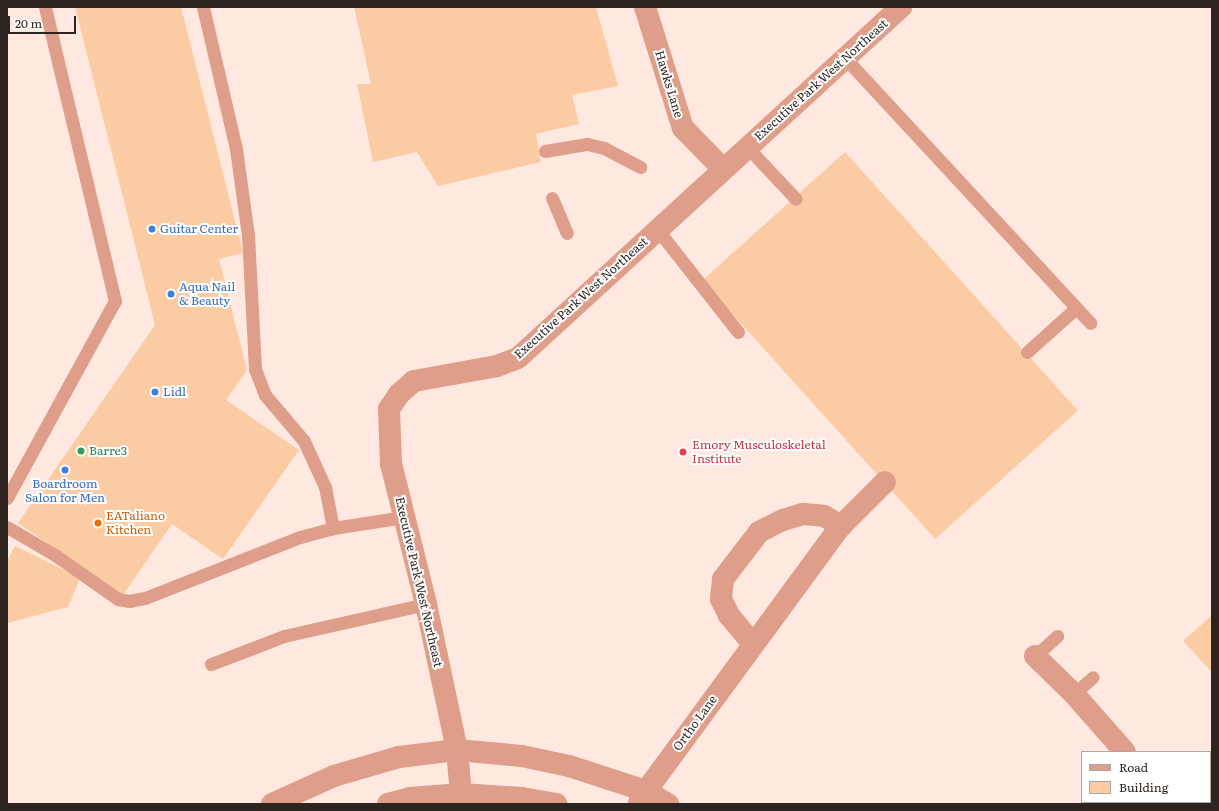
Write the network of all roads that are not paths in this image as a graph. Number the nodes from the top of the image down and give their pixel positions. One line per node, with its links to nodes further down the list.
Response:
1 (45, 7): 19 (lane)
2 (203, 7): 23 (lane)
3 (645, 7): 9 (street, Hawks Lane)
4 (901, 7): 5 (street, Executive Park West Northeast)
5 (845, 58): 6 (street, Executive Park West Northeast); 14 (lane)
6 (747, 147): 9 (street, Executive Park West Northeast); 11 (lane)
7 (545, 151): 8 (lane)
8 (640, 167)
9 (723, 170): 12 (street, Executive Park West Northeast)
10 (552, 198): 13 (lane)
11 (796, 199)
12 (656, 229): 16 (lane); 20 (street, Executive Park West Northeast)
13 (567, 233)
14 (1076, 308): 15 (lane); 17 (lane)
15 (1090, 323)
16 (738, 332)
17 (1027, 352)
18 (885, 482): 21 (street, Ortho Lane)
19 (7, 498)
20 (404, 517): 23 (lane); 24 (street, Executive Park West Northeast)
21 (841, 526): 26 (street, Ortho Lane); 26 (street)
22 (7, 527): 23 (lane)
23 (333, 528)
24 (426, 604): 28 (lane); 31 (street, Executive Park West Northeast)
25 (1057, 636): 27 (lane)
26 (753, 644): 34 (street, Ortho Lane)
27 (1035, 656): 30 (street)
28 (211, 664)
29 (1092, 677): 30 (lane)
30 (1074, 694): 32 (street)
31 (457, 750): 33 (street, Executive Park West Northeast); 34 (street); 35 (street)
32 (1124, 751)
33 (462, 794): 36 (street); 37 (street)
34 (642, 797): 38 (street)
35 (277, 803)
36 (388, 804)
37 (556, 804)
38 (668, 804)

